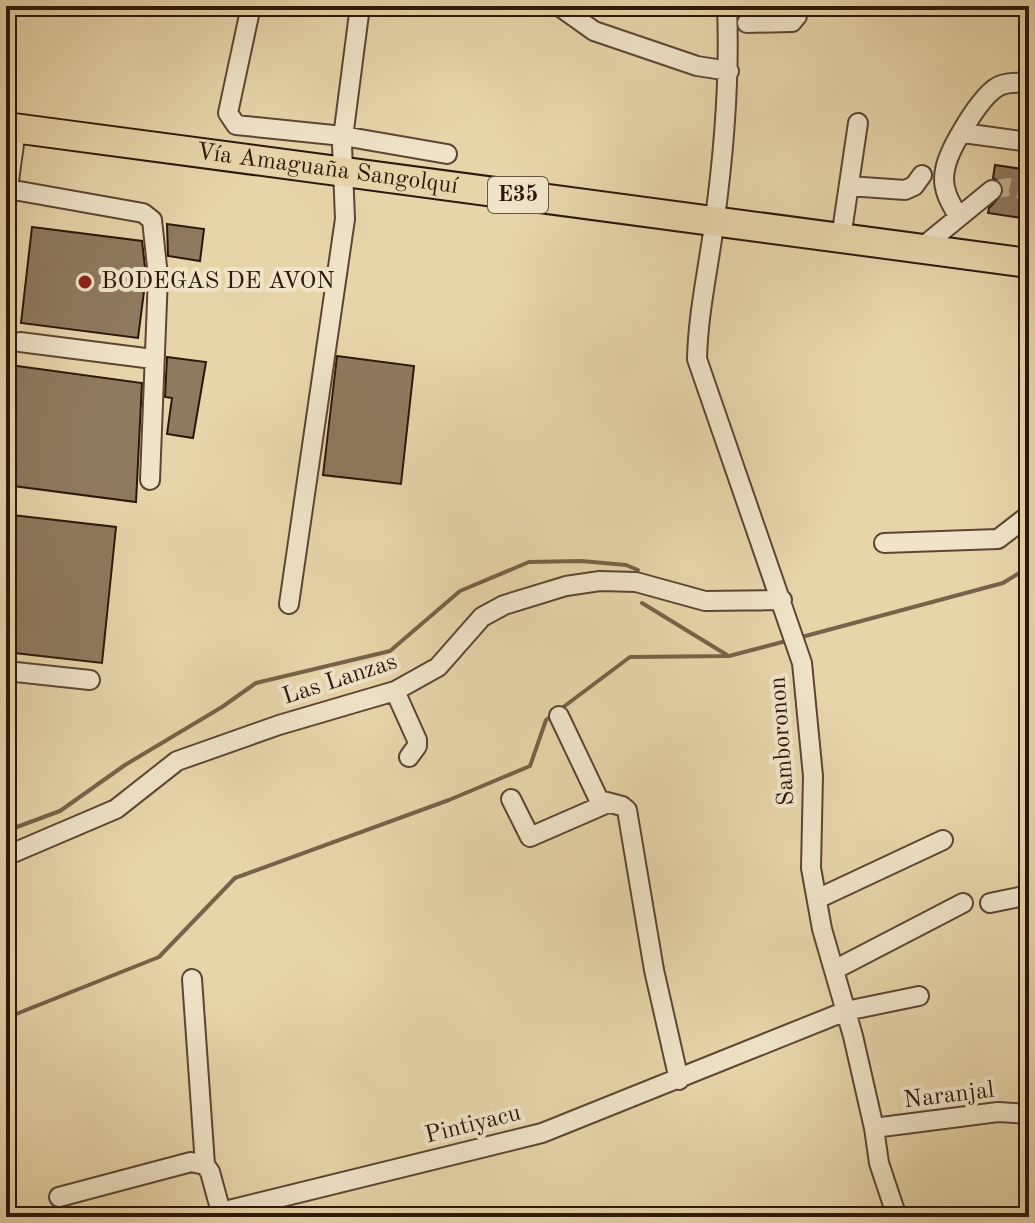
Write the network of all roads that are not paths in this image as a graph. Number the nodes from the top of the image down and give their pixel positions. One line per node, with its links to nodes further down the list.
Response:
1 (251, 6): 12 (street)
2 (360, 6): 12 (street)
3 (559, 6): 7 (street)
4 (727, 6): 7 (street, Samboronon)
5 (798, 6): 6 (street)
6 (747, 23)
7 (729, 71): 21 (street, Samboronon)
8 (1029, 83): 11 (street)
9 (858, 123): 17 (street)
10 (11, 128): 15 (highway, Vía Amaguaña Sangolquí / E35); 19 (street)
11 (963, 133): 13 (street); 20 (street)
12 (343, 136): 14 (street); 15 (street)
13 (1029, 142)
14 (447, 154)
15 (342, 171): 21 (highway, Vía Amaguaña Sangolquí / E35); 30 (street)
16 (922, 175): 17 (street)
17 (849, 186): 22 (street)
18 (992, 190): 20 (street)
19 (7, 196): 26 (street)
20 (959, 217): 23 (street)
21 (714, 221): 22 (highway, Vía Amaguaña Sangolquí / E35); 31 (street, Samboronon)
22 (841, 238): 23 (highway, Vía Amaguaña Sangolquí / E35)
23 (920, 249): 24 (highway, Vía Amaguaña Sangolquí / E35)
24 (1029, 263)
25 (20, 342): 26 (street)
26 (153, 359): 27 (street)
27 (150, 480)
28 (1029, 515): 29 (street)
29 (884, 543)
30 (289, 604)
31 (784, 605): 34 (street, Las Lanzas); 42 (street, Samboronon)
32 (6, 671): 33 (street)
33 (90, 680)
34 (395, 691): 36 (street); 40 (street, Las Lanzas)
35 (559, 716): 38 (street)
36 (409, 757)
37 (511, 799): 38 (street)
38 (608, 803): 49 (street)
39 (943, 840): 42 (street)
40 (6, 856)
41 (1029, 895): 44 (street)
42 (817, 899): 45 (street, Samboronon)
43 (963, 903): 45 (street)
44 (990, 903)
45 (834, 970): 48 (street, Samboronon)
46 (192, 979): 52 (street, Pintiyacu)
47 (919, 996): 48 (street, Pintiyacu)
48 (846, 1011): 49 (street, Pintiyacu); 51 (street, Samboronon)
49 (679, 1080): 54 (street, Pintiyacu)
50 (1029, 1114): 51 (street, Naranjal)
51 (874, 1128): 55 (street, Samboronon)
52 (205, 1165): 53 (street); 54 (street, Pintiyacu)
53 (59, 1197)
54 (222, 1215)
55 (891, 1216)

